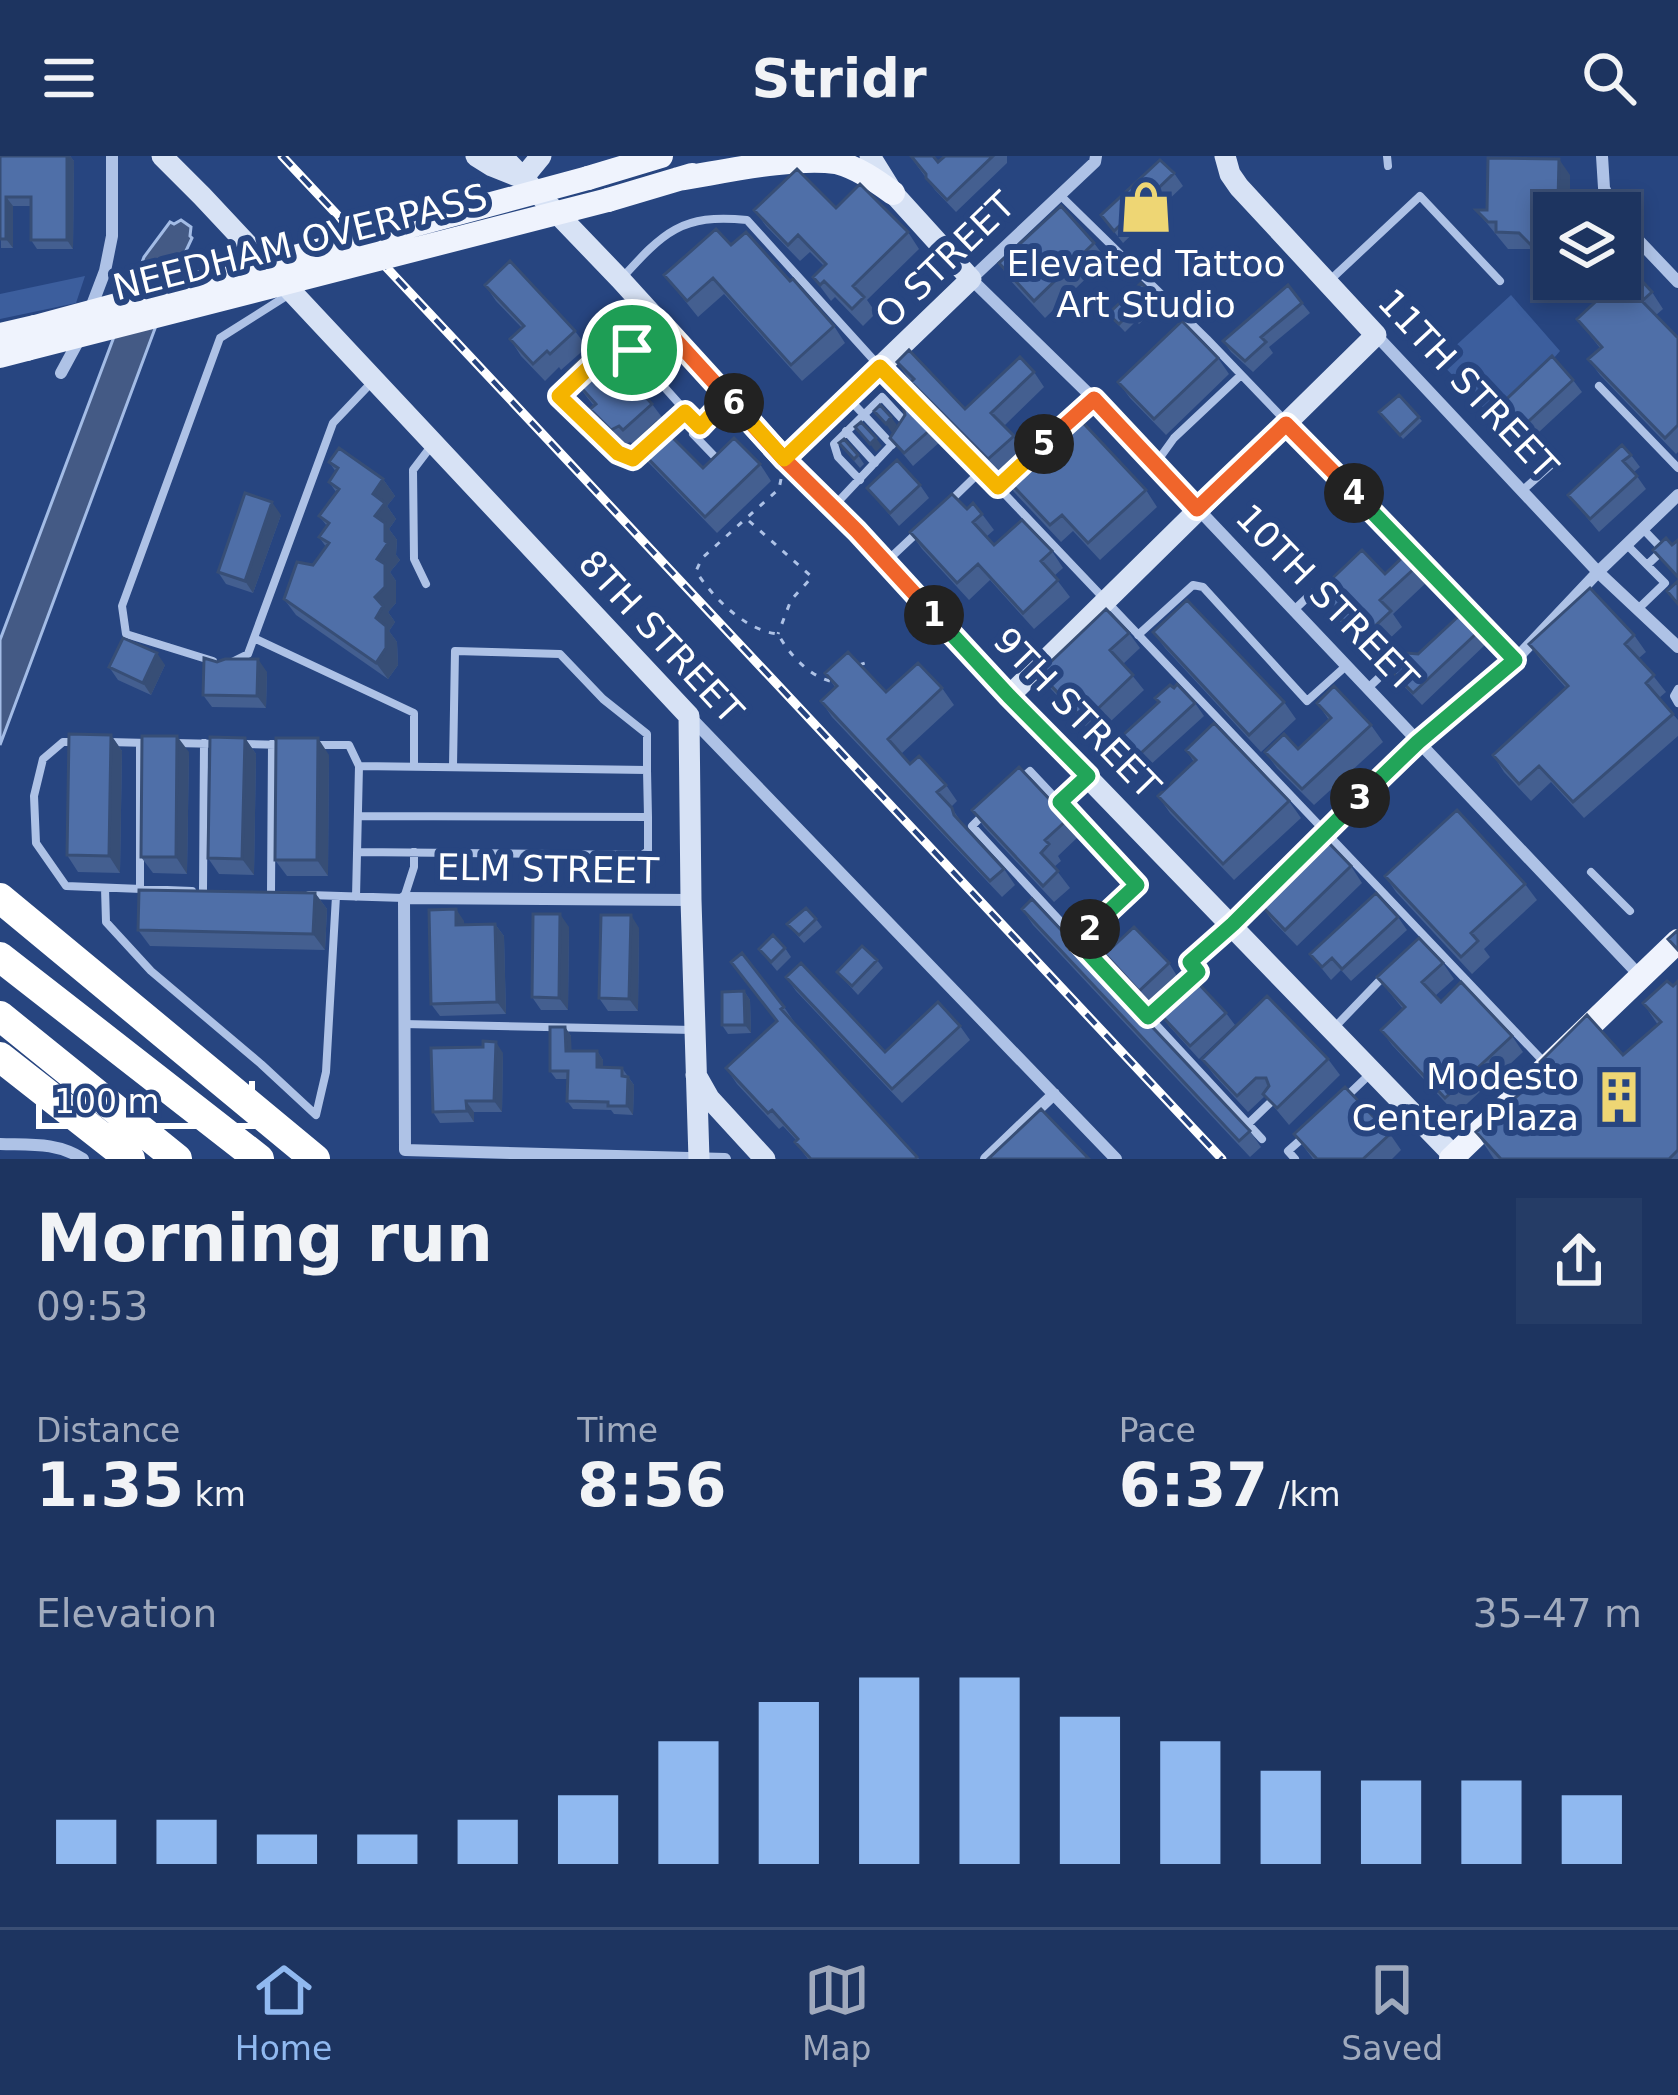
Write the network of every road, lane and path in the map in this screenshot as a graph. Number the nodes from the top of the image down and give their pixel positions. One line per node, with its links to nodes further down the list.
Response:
1 (112, 156): 31 (street)
2 (162, 156): 23 (street, 8TH STREET)
3 (476, 156): 12 (street)
4 (502, 156): 12 (street, 9TH STREET)
5 (541, 156): 12 (street)
6 (661, 156): 27 (main road, NEEDHAM OVERPASS, bridge)
7 (755, 156): 13 (main road, NEEDHAM OVERPASS)
8 (870, 156): 15 (street, 10TH STREET)
9 (1096, 156): 16 (street, O STREET)
10 (1225, 156): 22 (street, 11TH STREET)
11 (1601, 156): 14 (street)
12 (524, 178): 18 (street, 9TH STREET)
13 (678, 179): 15 (main road); 27 (main road, NEEDHAM OVERPASS, bridge)
14 (1606, 192)
15 (893, 193): 19 (street, 10TH STREET)
16 (1060, 196): 19 (street, O STREET); 32 (lane)
17 (1641, 242): 21 (street)
18 (620, 279): 24 (street, 9TH STREET); 30 (lane)
19 (971, 279): 30 (street, O STREET); 36 (street, 10TH STREET)
20 (1500, 281): 22 (lane)
21 (1678, 282)
22 (1327, 284): 26 (street, 11TH STREET)
23 (292, 292): 33 (street, 8TH STREET); 72 (lane)
24 (661, 324): 28 (lane); 35 (street, 9TH STREET)
25 (0, 335): 27 (main road, NEEDHAM OVERPASS)
26 (1376, 335): 39 (street); 53 (street, 11TH STREET)
27 (31, 338): 29 (main road, NEEDHAM OVERPASS)
28 (632, 350): 38 (lane); 38 (lane)
29 (0, 356)
30 (880, 367): 37 (street, O STREET); 51 (lane)
31 (62, 373)
32 (1241, 376): 39 (lane); 48 (lane)
33 (375, 379): 43 (street, 8TH STREET); 72 (lane)
34 (1599, 386): 50 (lane)
35 (728, 397): 40 (lane); 45 (street, 9TH STREET)
36 (1094, 399): 41 (lane); 48 (street, 10TH STREET)
37 (857, 407): 42 (lane); 44 (lane); 44 (lane); 45 (street, O STREET)
38 (685, 412): 40 (lane)
39 (1286, 424): 56 (street); 74 (lane)
40 (700, 427): 46 (lane)
41 (1062, 428)
42 (846, 431): 47 (lane); 52 (lane)
43 (434, 442): 65 (lane); 84 (street, 8TH STREET)
44 (892, 445): 47 (lane)
45 (784, 459): 55 (street, 9TH STREET); 58 (path)
46 (719, 461)
47 (875, 463): 52 (lane)
48 (1156, 465): 56 (street, 10TH STREET)
49 (1551, 465): 53 (lane)
50 (1678, 468)
51 (982, 470): 57 (lane); 67 (lane)
52 (860, 480): 55 (lane)
53 (1523, 490): 64 (street, 11TH STREET)
54 (1678, 495): 60 (street)
55 (833, 507): 62 (street, 9TH STREET)
56 (1197, 509): 67 (street); 69 (street, 10TH STREET)
57 (938, 513)
58 (748, 519): 70 (path); 70 (path)
59 (922, 527): 62 (lane)
60 (1643, 529): 61 (street); 63 (lane)
61 (1626, 544): 63 (lane); 64 (street)
62 (886, 562): 82 (street, 9TH STREET)
63 (1647, 565): 68 (lane)
64 (1598, 572): 68 (street, 11TH STREET); 74 (street)
65 (426, 584)
66 (1312, 593): 69 (lane)
67 (1104, 599): 71 (lane); 82 (street)
68 (1638, 609): 73 (street, 11TH STREET)
69 (1293, 611): 76 (street, 10TH STREET)
70 (778, 634): 79 (path)
71 (1138, 635): 76 (lane); 103 (lane)
72 (254, 638): 93 (lane)
73 (1678, 646)
74 (1515, 660): 87 (street)
75 (871, 661): 77 (path)
76 (1346, 666): 80 (street, 10TH STREET)
77 (854, 669)
78 (1384, 673): 80 (lane)
79 (832, 681)
80 (1368, 688): 87 (street, 10TH STREET)
81 (1677, 690): 83 (lane)
82 (1009, 696): 97 (street, 9TH STREET)
83 (1678, 703)
84 (689, 716): 115 (street); 135 (street, 8TH STREET)
85 (82, 742): 107 (lane)
86 (102, 742): 88 (lane)
87 (1418, 742): 103 (street); 122 (street, 10TH STREET)
88 (140, 743): 89 (lane); 108 (lane)
89 (204, 743): 90 (lane); 108 (lane)
90 (272, 744): 91 (lane); 110 (lane)
91 (291, 745)
92 (310, 745): 94 (lane)
93 (414, 765): 94 (lane); 95 (lane)
94 (359, 766): 101 (lane)
95 (453, 766): 96 (lane); 96 (lane)
96 (647, 770): 102 (lane)
97 (1088, 776): 99 (lane); 117 (street, 9TH STREET)
98 (1016, 785): 99 (lane)
99 (1060, 802): 118 (lane)
100 (986, 812): 118 (lane)
101 (358, 815): 102 (lane); 104 (lane)
102 (648, 817): 105 (lane)
103 (1324, 833): 117 (street); 131 (lane)
104 (357, 852): 105 (lane); 112 (lane)
105 (414, 852): 114 (lane)
106 (1592, 872): 116 (lane)
107 (105, 888): 108 (lane); 111 (lane)
108 (140, 889)
109 (249, 893): 110 (lane)
110 (271, 894): 111 (lane)
111 (336, 896): 112 (lane)
112 (356, 897): 114 (lane)
113 (0, 898): 148 (highway)
114 (404, 898): 115 (street, ELM STREET); 125 (street)
115 (691, 900): 127 (street)
116 (1630, 911)
117 (1233, 924): 124 (lane); 126 (street, 9TH STREET)
118 (1077, 941): 124 (lane)
119 (1678, 941): 122 (main road)
120 (0, 957): 128 (highway)
121 (1393, 966): 126 (lane)
122 (1642, 978): 131 (main road)
123 (0, 1016): 145 (highway)
124 (1148, 1017): 132 (lane)
125 (404, 1024): 127 (lane); 149 (street)
126 (1333, 1029): 133 (street, 9TH STREET)
127 (695, 1030): 134 (street)
128 (110, 1041): 146 (highway); 147 (highway)
129 (0, 1057): 144 (highway)
130 (1213, 1058): 132 (lane)
131 (1548, 1066): 142 (main road)
132 (1198, 1070): 139 (lane)
133 (1373, 1071): 137 (lane); 142 (street, 9TH STREET)
134 (696, 1075): 149 (street); 151 (street)
135 (1054, 1094): 152 (street); 153 (street, 8TH STREET)
136 (1272, 1101): 139 (lane)
137 (1338, 1104)
138 (1322, 1120): 154 (lane)
139 (1248, 1124): 140 (lane)
140 (1262, 1139)
141 (0, 1144): 143 (street)
142 (1454, 1158)
143 (83, 1159)
144 (130, 1159)
145 (177, 1159)
146 (259, 1159)
147 (283, 1159)
148 (315, 1159)
149 (699, 1159): 150 (street)
150 (725, 1159)
151 (765, 1159)
152 (986, 1159)
153 (1116, 1159)
154 (1295, 1159)

